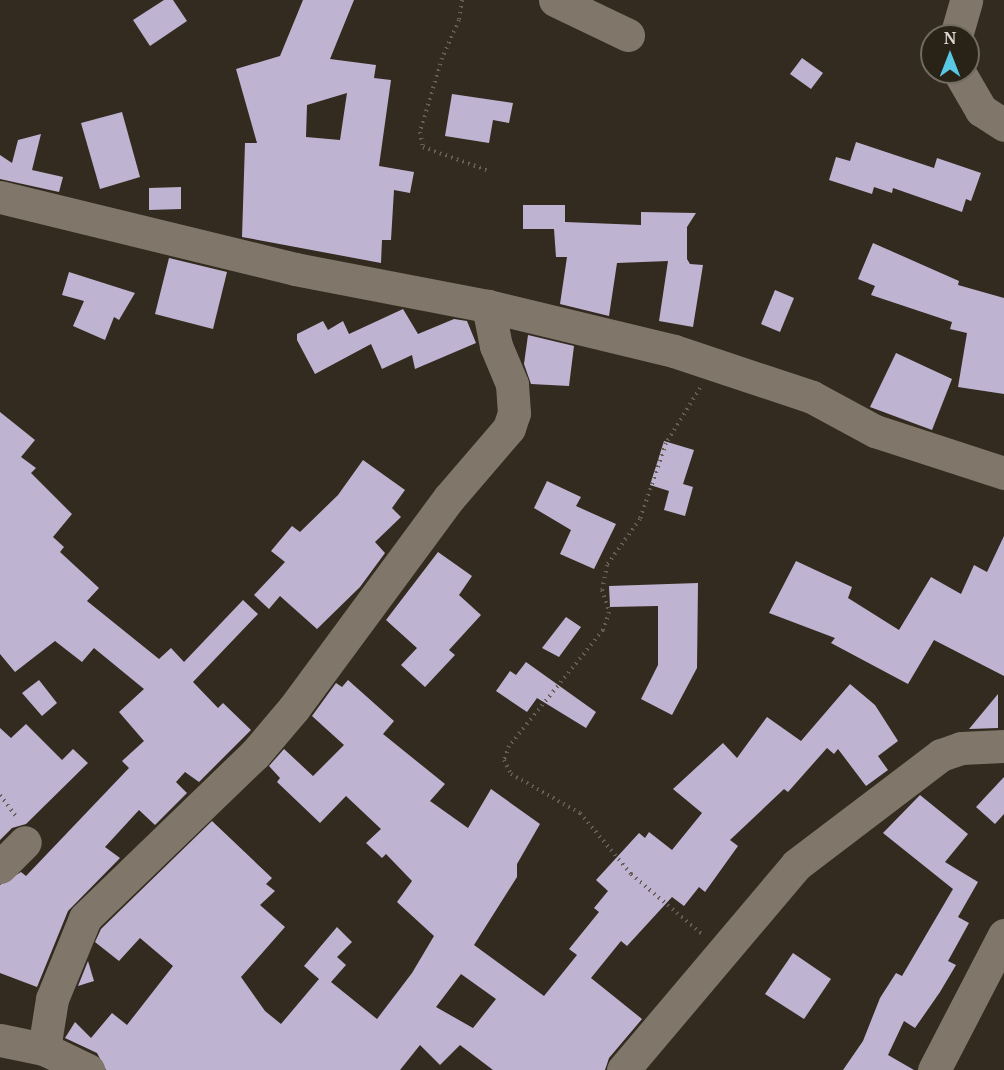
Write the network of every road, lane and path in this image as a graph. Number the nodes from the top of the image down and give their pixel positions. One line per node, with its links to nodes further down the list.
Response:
1 (462, 0): 8 (path)
2 (555, 0): 5 (street)
3 (966, 0): 4 (street)
4 (960, 24)
5 (628, 35)
6 (966, 84): 7 (street)
7 (1004, 125)
8 (489, 171)
9 (0, 197): 10 (street)
10 (488, 306): 11 (street); 19 (street)
11 (719, 366): 12 (street); 17 (path)
12 (1004, 473)
13 (1004, 746): 17 (street)
14 (25, 842): 15 (street)
15 (0, 867)
16 (1004, 935): 22 (street)
17 (722, 951): 21 (street)
18 (0, 1040): 19 (street)
19 (44, 1050): 20 (street)
20 (88, 1070)
21 (623, 1070)
22 (934, 1070)

